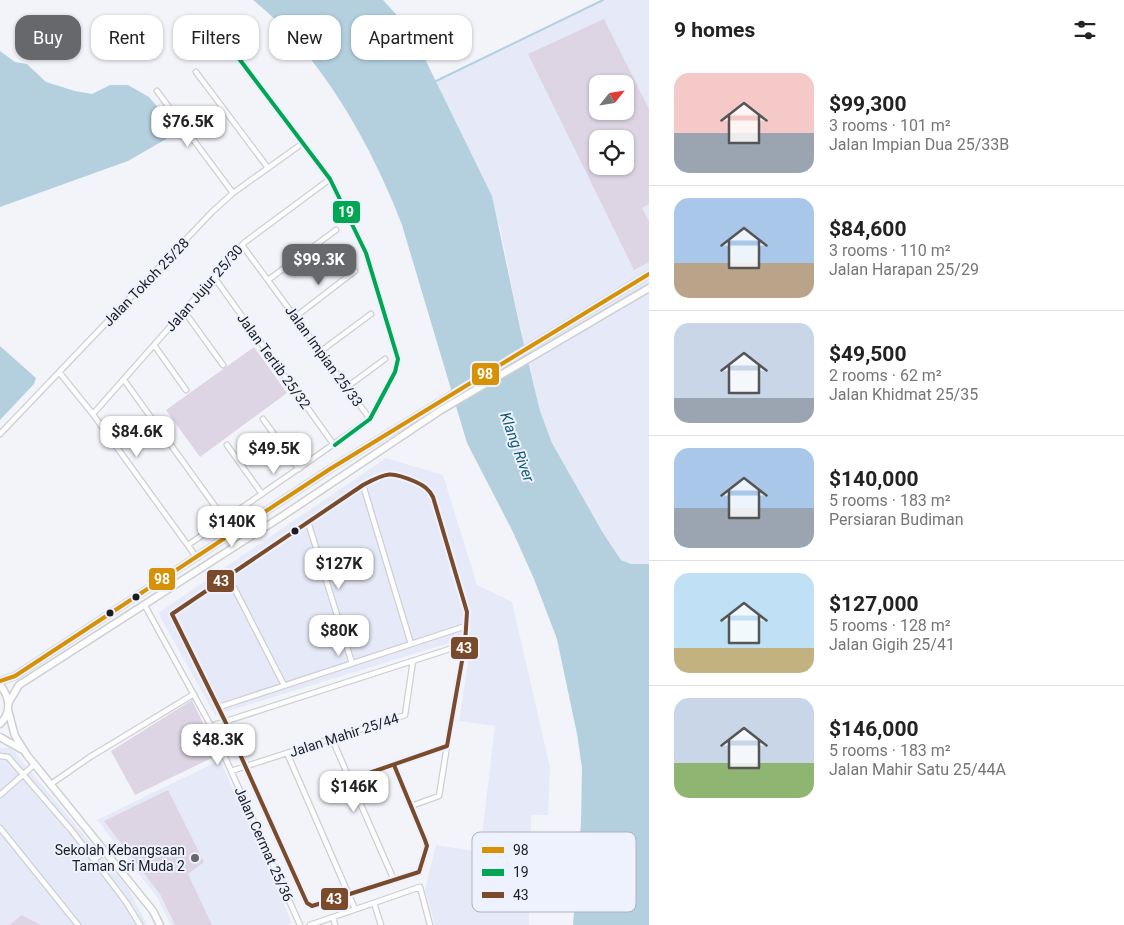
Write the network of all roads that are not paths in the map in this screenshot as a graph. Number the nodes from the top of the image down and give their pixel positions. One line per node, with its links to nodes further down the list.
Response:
1 (240, 60): 4 (street)
2 (196, 72): 5 (street)
3 (157, 91): 7 (street)
4 (303, 143): 5 (street, Jalan Tokoh 25/28); 6 (street)
5 (268, 168): 7 (street, Jalan Tokoh 25/28)
6 (330, 179): 9 (street, Jalan Jujur 25/30); 28 (street)
7 (233, 193): 22 (street, Jalan Tokoh 25/28)
8 (336, 230): 13 (street)
9 (242, 245): 12 (street, Jalan Jujur 25/30); 13 (street, Jalan Impian 25/33)
10 (355, 271): 17 (street)
11 (649, 274): 38 (main road)
12 (214, 277): 15 (street, Jalan Jujur 25/30); 31 (street, Jalan Tertib 25/32)
13 (268, 280): 17 (street, Jalan Impian 25/33)
14 (649, 288): 40 (main road)
15 (184, 311): 18 (street, Jalan Jujur 25/30); 21 (street)
16 (371, 314): 19 (street)
17 (295, 316): 19 (street, Jalan Impian 25/33)
18 (154, 346): 23 (street, Jalan Jujur 25/30); 25 (street)
19 (321, 351): 24 (street, Jalan Impian 25/33)
20 (385, 359): 24 (street)
21 (222, 364)
22 (59, 372): 26 (street); 29 (street, Jalan Tokoh 25/28)
23 (124, 380): 26 (street, Jalan Jujur 25/30); 35 (street)
24 (347, 388): 28 (street, Jalan Impian 25/33)
25 (186, 390)
26 (93, 414): 37 (street)
27 (263, 419): 32 (street)
28 (370, 419): 31 (street)
29 (0, 434)
30 (227, 445): 34 (street)
31 (334, 445): 32 (street)
32 (299, 469): 34 (street)
33 (363, 485): 36 (street); 41 (street); 42 (street)
34 (262, 494): 35 (street)
35 (225, 520): 37 (street)
36 (308, 522): 39 (street); 45 (street)
37 (188, 545): 38 (street)
38 (197, 558): 46 (main road)
39 (228, 576): 48 (street); 51 (street, Jalan Cermat 25/36)
40 (144, 604): 49 (street, Jalan Cermat 25/36); 50 (main road)
41 (466, 626): 42 (street); 43 (street)
42 (411, 644): 45 (street)
43 (465, 644): 44 (street); 58 (street)
44 (412, 661): 53 (street); 57 (street, Jalan Mahir 25/44)
45 (352, 663): 48 (street)
46 (0, 681)
47 (0, 685): 50 (main road)
48 (284, 685): 51 (street)
49 (194, 694): 55 (street, Jalan Cermat 25/36); 68 (street)
50 (9, 702): 52 (main road)
51 (219, 707): 53 (street, Jalan Cermat 25/36)
52 (8, 710): 54 (main road); 60 (main road)
53 (226, 721): 55 (street); 64 (street, Jalan Cermat 25/36)
54 (0, 724)
55 (211, 726): 65 (street, Jalan Cermat 25/36)
56 (0, 736): 60 (main road)
57 (332, 739): 59 (street, Jalan Mahir 25/44); 67 (street)
58 (447, 746): 63 (street); 70 (street)
59 (287, 753): 64 (street, Jalan Mahir 25/44); 75 (street)
60 (27, 755): 62 (main road)
61 (0, 756): 66 (street)
62 (35, 764): 66 (street); 68 (main road)
63 (394, 765): 67 (street); 70 (street)
64 (245, 767): 65 (street, Jalan Mahir 25/44); 75 (street, Jalan Cermat 25/36)
65 (232, 772): 82 (street, Jalan Cermat 25/36)
66 (24, 774): 69 (street); 73 (street)
67 (350, 780): 74 (street)
68 (51, 784): 72 (main road)
69 (0, 795)
70 (411, 806): 74 (street, Jalan Cermat 25/36)
71 (0, 828): 79 (street)
72 (105, 851): 73 (street); 81 (main road)
73 (94, 860): 80 (street)
74 (394, 880): 75 (street, Jalan Cermat 25/36)
75 (350, 894): 77 (street)
76 (374, 903): 77 (street); 85 (street); 86 (street)
77 (355, 909): 78 (street)
78 (333, 917): 83 (street); 84 (street)
79 (78, 925)
80 (140, 925)
81 (160, 925)
82 (300, 925)
83 (310, 925)
84 (335, 925)
85 (380, 925)
86 (430, 925)

